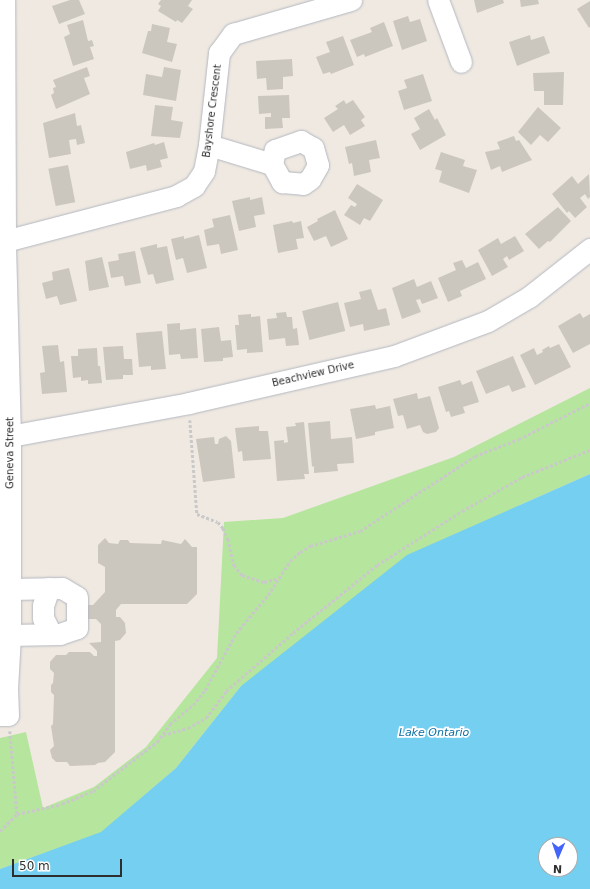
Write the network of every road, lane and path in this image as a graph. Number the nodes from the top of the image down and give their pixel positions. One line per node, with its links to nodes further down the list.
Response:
1 (4, 0): 7 (street, Geneva Street)
2 (351, 0): 5 (street, Bayshore Crescent)
3 (438, 0): 4 (street)
4 (461, 62)
5 (210, 145): 6 (street); 7 (street, Bayshore Crescent)
6 (272, 164)
7 (5, 241): 11 (street, Geneva Street)
8 (590, 249): 9 (street, Beachview Drive)
9 (188, 403): 11 (street, Beachview Drive); 13 (path)
10 (590, 403): 13 (path)
11 (10, 436): 15 (street, Geneva Street)
12 (590, 450): 19 (path)
13 (280, 578): 19 (path)
14 (49, 588): 15 (street); 16 (street); 16 (street)
15 (10, 589): 17 (street, Geneva Street)
16 (52, 634): 17 (street)
17 (10, 635): 18 (street, Geneva Street)
18 (4, 715): 20 (path)
19 (162, 735): 20 (path)
20 (17, 814): 21 (path)
21 (0, 831)

